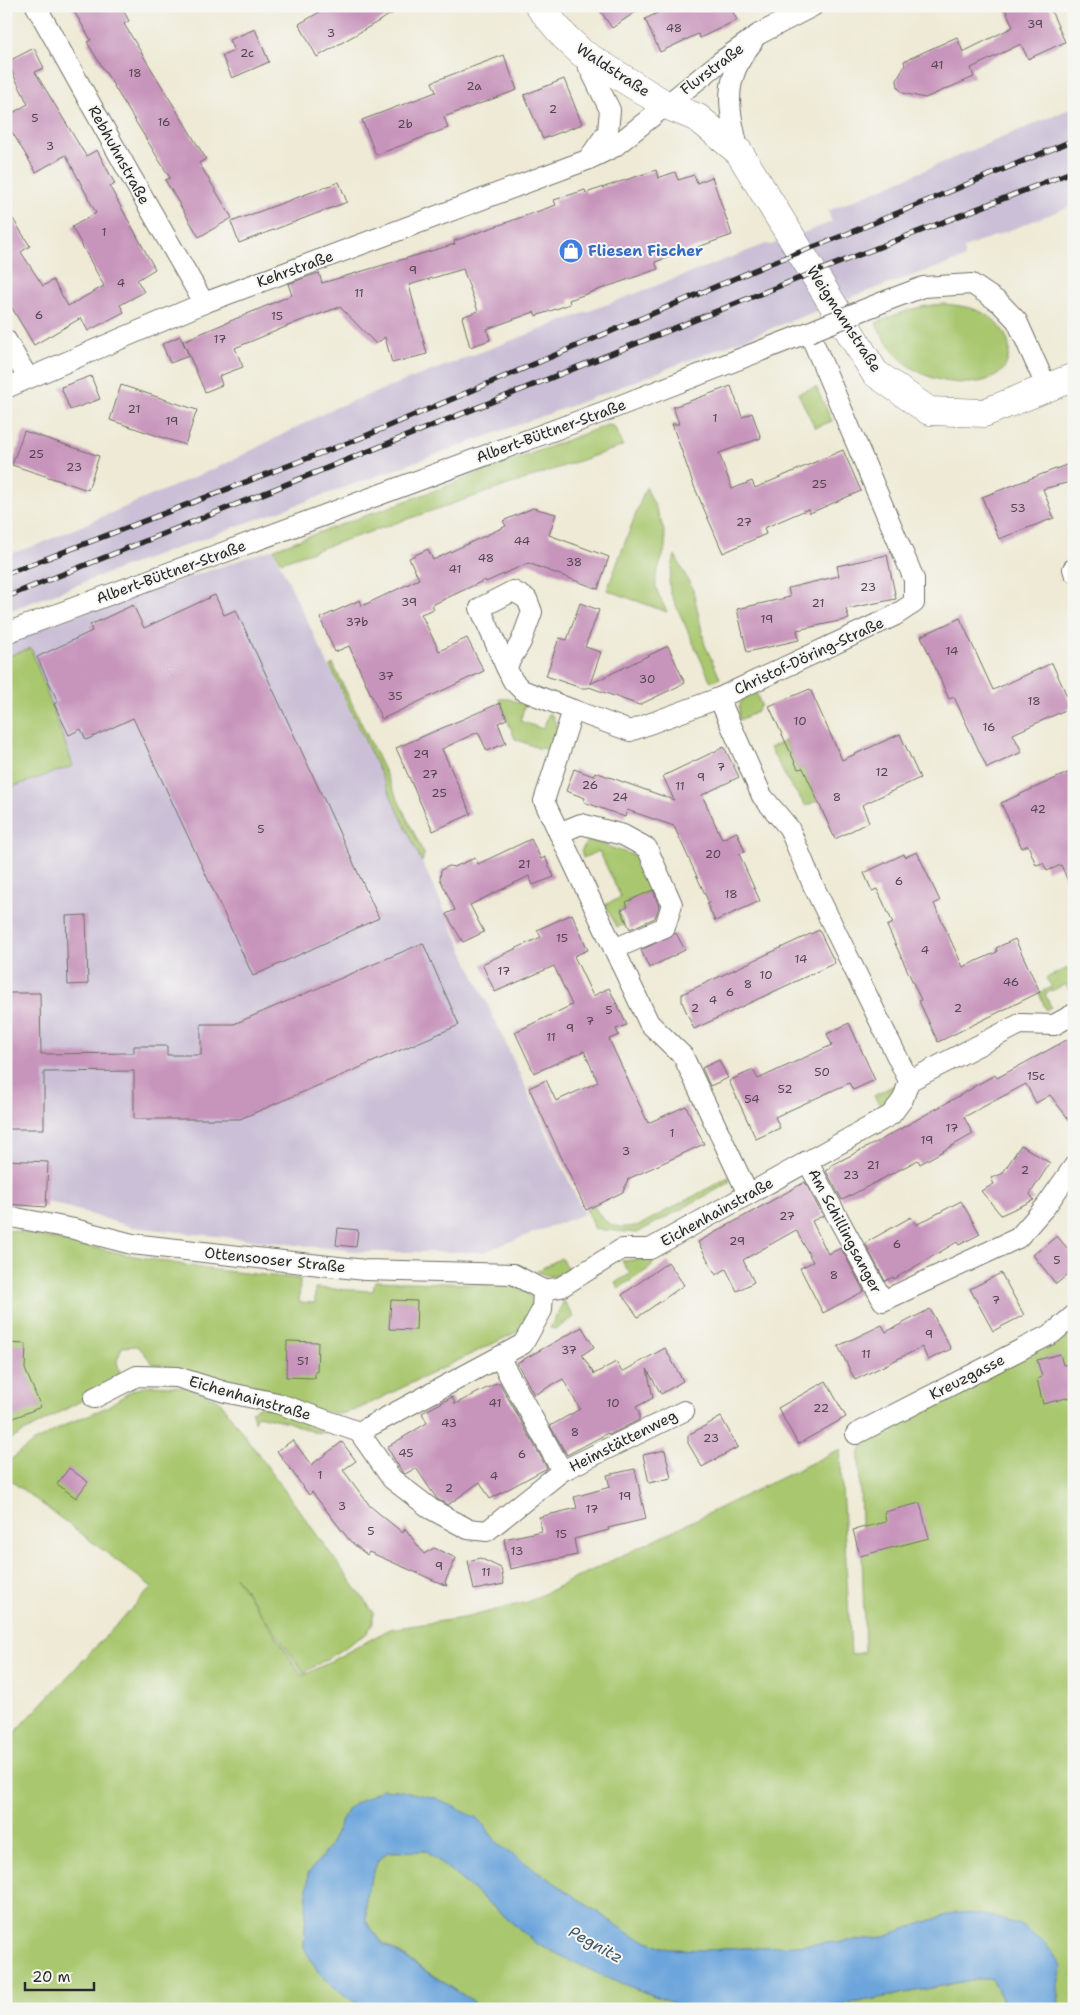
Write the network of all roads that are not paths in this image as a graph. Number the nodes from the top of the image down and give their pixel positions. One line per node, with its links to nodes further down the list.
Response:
1 (36, 6): 10 (street, Rebhuhnstraße)
2 (538, 6): 5 (street, Waldstraße)
3 (814, 6): 4 (street, Flurstraße)
4 (759, 34): 6 (street, Flurstraße); 8 (street, Flurstraße)
5 (582, 53): 6 (street, Waldstraße); 9 (street)
6 (666, 105): 7 (street, Waldstraße); 9 (street, Kehrstraße)
7 (698, 118): 8 (street, Weigmannstraße)
8 (739, 152): 16 (street, Weigmannstraße)
9 (587, 160): 10 (street, Kehrstraße)
10 (204, 302): 14 (street, Kehrstraße)
11 (809, 332): 16 (street, Albert-Büttner-Straße, bridge); 17 (street, Albert-Büttner-Straße); 19 (street, Christof-Döring-Straße)
12 (6, 340): 14 (street)
13 (1074, 377): 16 (street, Weigmannstraße)
14 (28, 378): 15 (street, Kehrstraße)
15 (6, 388)
16 (1047, 388)
17 (6, 634)
18 (506, 667): 20 (street)
19 (718, 698): 20 (street); 24 (street, Christof-Döring-Straße)
20 (573, 710): 21 (street)
21 (559, 833): 22 (street); 22 (street)
22 (614, 949): 27 (street)
23 (1074, 1014): 24 (street)
24 (909, 1081): 25 (street, Eichenhainstraße)
25 (807, 1161): 26 (street, Am Schillingsanger); 27 (street, Eichenhainstraße)
26 (1074, 1166)
27 (748, 1194): 29 (street, Eichenhainstraße)
28 (6, 1216): 29 (street, Ottensooser Straße)
29 (543, 1290): 31 (street)
30 (1074, 1315): 35 (street, Kreuzgasse)
31 (499, 1357): 34 (street); 36 (street, Heimstättenweg)
32 (94, 1398): 34 (street, Eichenhainstraße)
33 (684, 1411): 36 (street, Heimstättenweg)
34 (359, 1432): 36 (street, Heimstättenweg)
35 (856, 1434)
36 (562, 1472)

